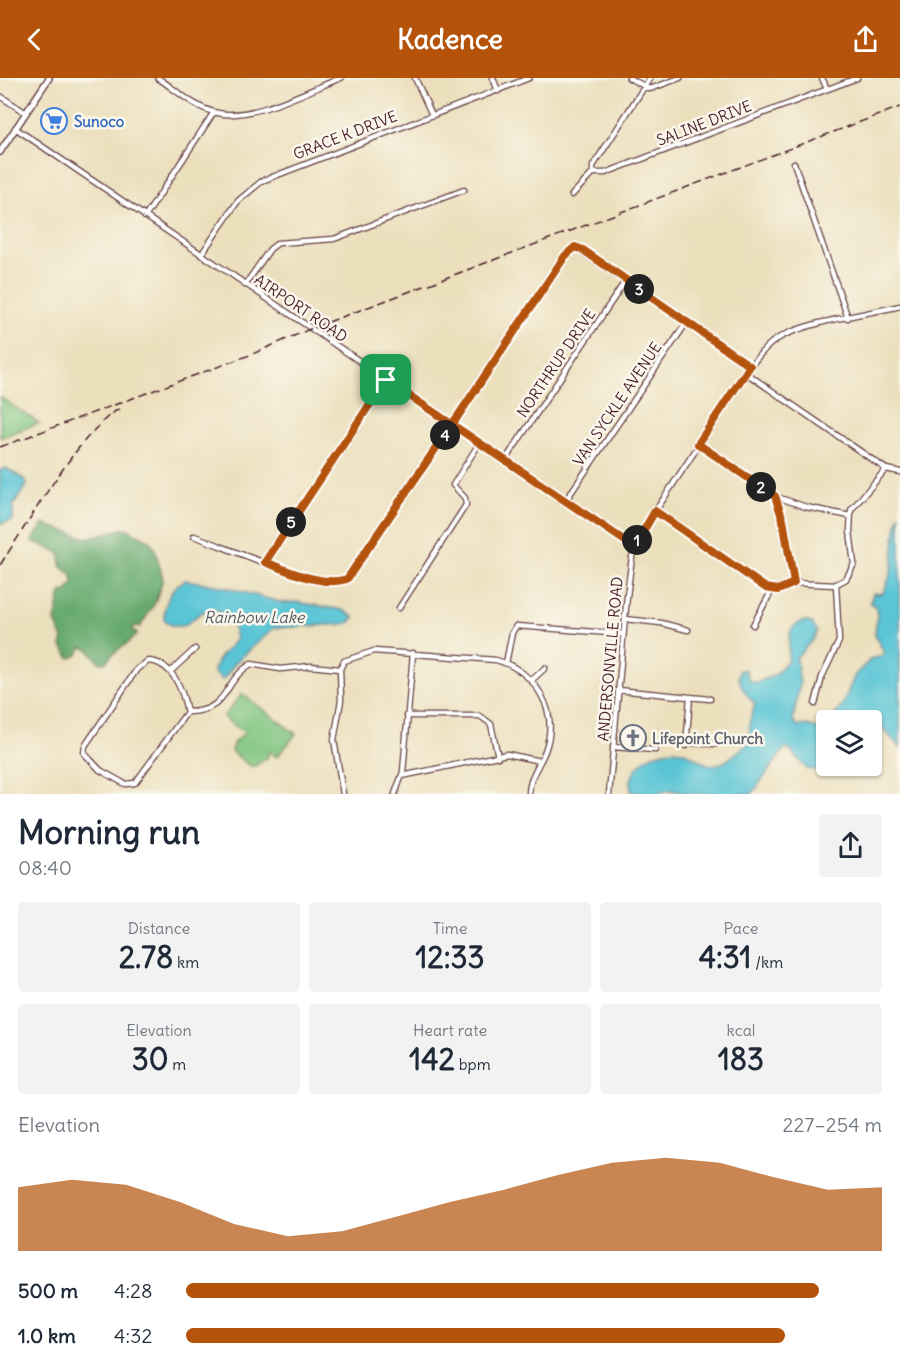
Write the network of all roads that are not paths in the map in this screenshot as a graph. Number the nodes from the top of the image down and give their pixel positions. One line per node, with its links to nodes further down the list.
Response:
1 (49, 78): 17 (main road)
2 (158, 78): 16 (street)
3 (341, 78): 16 (street)
4 (415, 78): 18 (street)
5 (494, 78): 14 (street)
6 (529, 78): 14 (street, GRACE K DRIVE)
7 (629, 78): 12 (street)
8 (650, 78): 12 (street)
9 (680, 78): 12 (street)
10 (822, 78): 13 (street)
11 (856, 78): 13 (street, SALINE DRIVE)
12 (644, 87): 22 (street)
13 (827, 89): 22 (street, SALINE DRIVE)
14 (498, 91): 18 (street, GRACE K DRIVE)
15 (0, 96): 17 (street)
16 (214, 112): 25 (street)
17 (26, 113): 19 (main road)
18 (432, 115): 26 (street, GRACE K DRIVE)
19 (15, 128): 20 (main road); 25 (street, AIRPORT ROAD)
20 (0, 152)
21 (794, 163): 30 (street)
22 (593, 173): 24 (street)
23 (465, 190): 28 (street)
24 (572, 195)
25 (145, 217): 26 (street, AIRPORT ROAD)
26 (201, 255): 28 (street, AIRPORT ROAD)
27 (626, 280): 31 (street); 35 (street); 38 (street, NORTHRUP DRIVE)
28 (245, 285): 34 (street, AIRPORT ROAD)
29 (900, 306): 30 (street, ANDERSONVILLE ROAD)
30 (848, 318): 32 (street, ANDERSONVILLE ROAD)
31 (687, 322): 32 (street); 42 (street, VAN SYCKLE AVENUE)
32 (750, 366): 33 (street, ANDERSONVILLE ROAD)
33 (746, 373): 37 (street, ANDERSONVILLE ROAD); 39 (street)
34 (386, 380): 35 (street, AIRPORT ROAD); 47 (street)
35 (453, 423): 36 (street, AIRPORT ROAD); 47 (street)
36 (480, 442): 38 (street, AIRPORT ROAD); 51 (street)
37 (698, 444): 41 (street); 43 (street, ANDERSONVILLE ROAD)
38 (506, 459): 42 (street, AIRPORT ROAD)
39 (886, 469): 40 (street); 44 (street)
40 (900, 472)
41 (775, 496): 44 (street); 48 (street)
42 (566, 500): 46 (street, AIRPORT ROAD)
43 (655, 511): 46 (street, ANDERSONVILLE ROAD); 50 (street)
44 (850, 516): 49 (street)
45 (194, 536): 47 (street)
46 (634, 547): 52 (street, ANDERSONVILLE ROAD)
47 (265, 562)
48 (794, 583): 49 (street); 50 (street)
49 (836, 584): 66 (street)
50 (772, 590): 53 (street)
51 (399, 608)
52 (625, 619): 54 (street); 55 (street, ANDERSONVILLE ROAD)
53 (753, 625)
54 (688, 630)
55 (623, 634): 58 (street); 63 (street, ANDERSONVILLE ROAD)
56 (195, 649): 61 (street)
57 (413, 652): 58 (street); 60 (street); 68 (street)
58 (506, 663): 62 (street)
59 (545, 668): 62 (street)
60 (340, 669): 67 (street); 75 (street)
61 (170, 672): 67 (street); 67 (street)
62 (531, 681): 73 (street)
63 (618, 690): 64 (street); 70 (street, ANDERSONVILLE ROAD)
64 (690, 697): 65 (street); 69 (street)
65 (710, 699)
66 (815, 704)
67 (187, 712)
68 (407, 717): 72 (street); 74 (street)
69 (716, 744)
70 (613, 747): 71 (street); 78 (street, ANDERSONVILLE ROAD)
71 (655, 750)
72 (498, 757): 73 (street); 74 (street)
73 (540, 761): 77 (street)
74 (402, 776): 76 (street)
75 (343, 794)
76 (395, 794)
77 (529, 794)
78 (609, 794)

